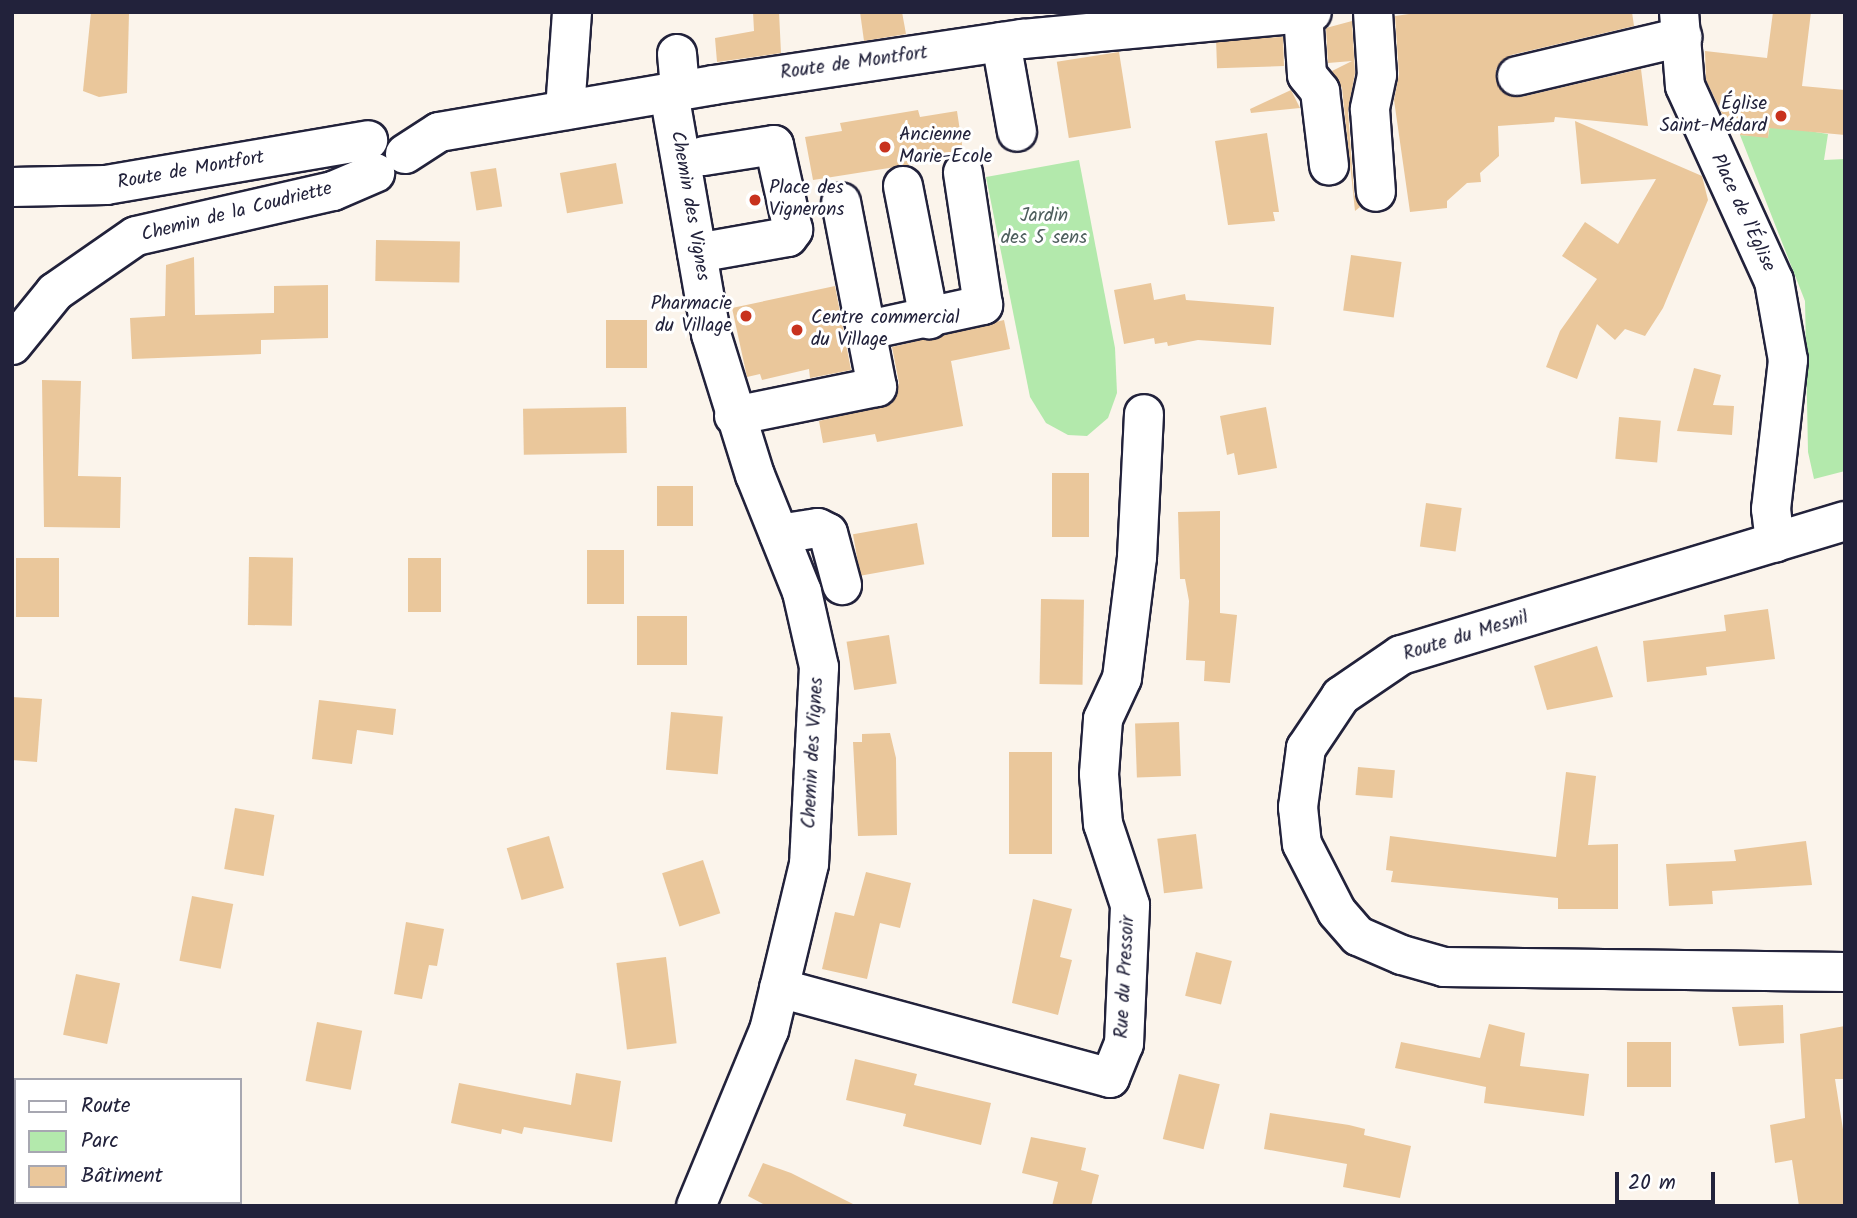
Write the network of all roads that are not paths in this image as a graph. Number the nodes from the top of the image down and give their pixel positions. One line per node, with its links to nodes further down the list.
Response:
1 (572, 12): 9 (street)
2 (1312, 12): 4 (street, Route de Montfort)
3 (1373, 12): 17 (street)
4 (1303, 13): 6 (street, Route de Montfort); 13 (street)
5 (1680, 25): 7 (street); 27 (street, Place de l'Église)
6 (1001, 42): 8 (street, Route de Montfort); 10 (street)
7 (1517, 76)
8 (659, 81): 9 (street, Route de Montfort); 19 (street, Chemin des Vignes)
9 (565, 110): 11 (street, Route de Montfort)
10 (1017, 132)
11 (383, 156): 16 (street, Route de Montfort); 22 (street, Chemin de la Coudriette)
12 (704, 156): 19 (street)
13 (1329, 165)
14 (963, 172): 20 (street)
15 (902, 186): 20 (street)
16 (12, 187)
17 (1376, 192)
18 (841, 202): 21 (street)
19 (697, 253): 24 (street, Chemin des Vignes)
20 (929, 319): 21 (street)
21 (868, 330): 24 (street)
22 (12, 345)
23 (1144, 414): 30 (street, Rue du Pressoir)
24 (734, 416): 26 (street, Chemin des Vignes)
25 (1845, 521): 27 (street, Route du Mesnil)
26 (779, 534): 28 (street); 30 (street, Chemin des Vignes)
27 (1775, 543): 29 (street, Route du Mesnil)
28 (842, 585)
29 (1845, 972)
30 (779, 988): 31 (street, Chemin des Vignes)
31 (696, 1206)

